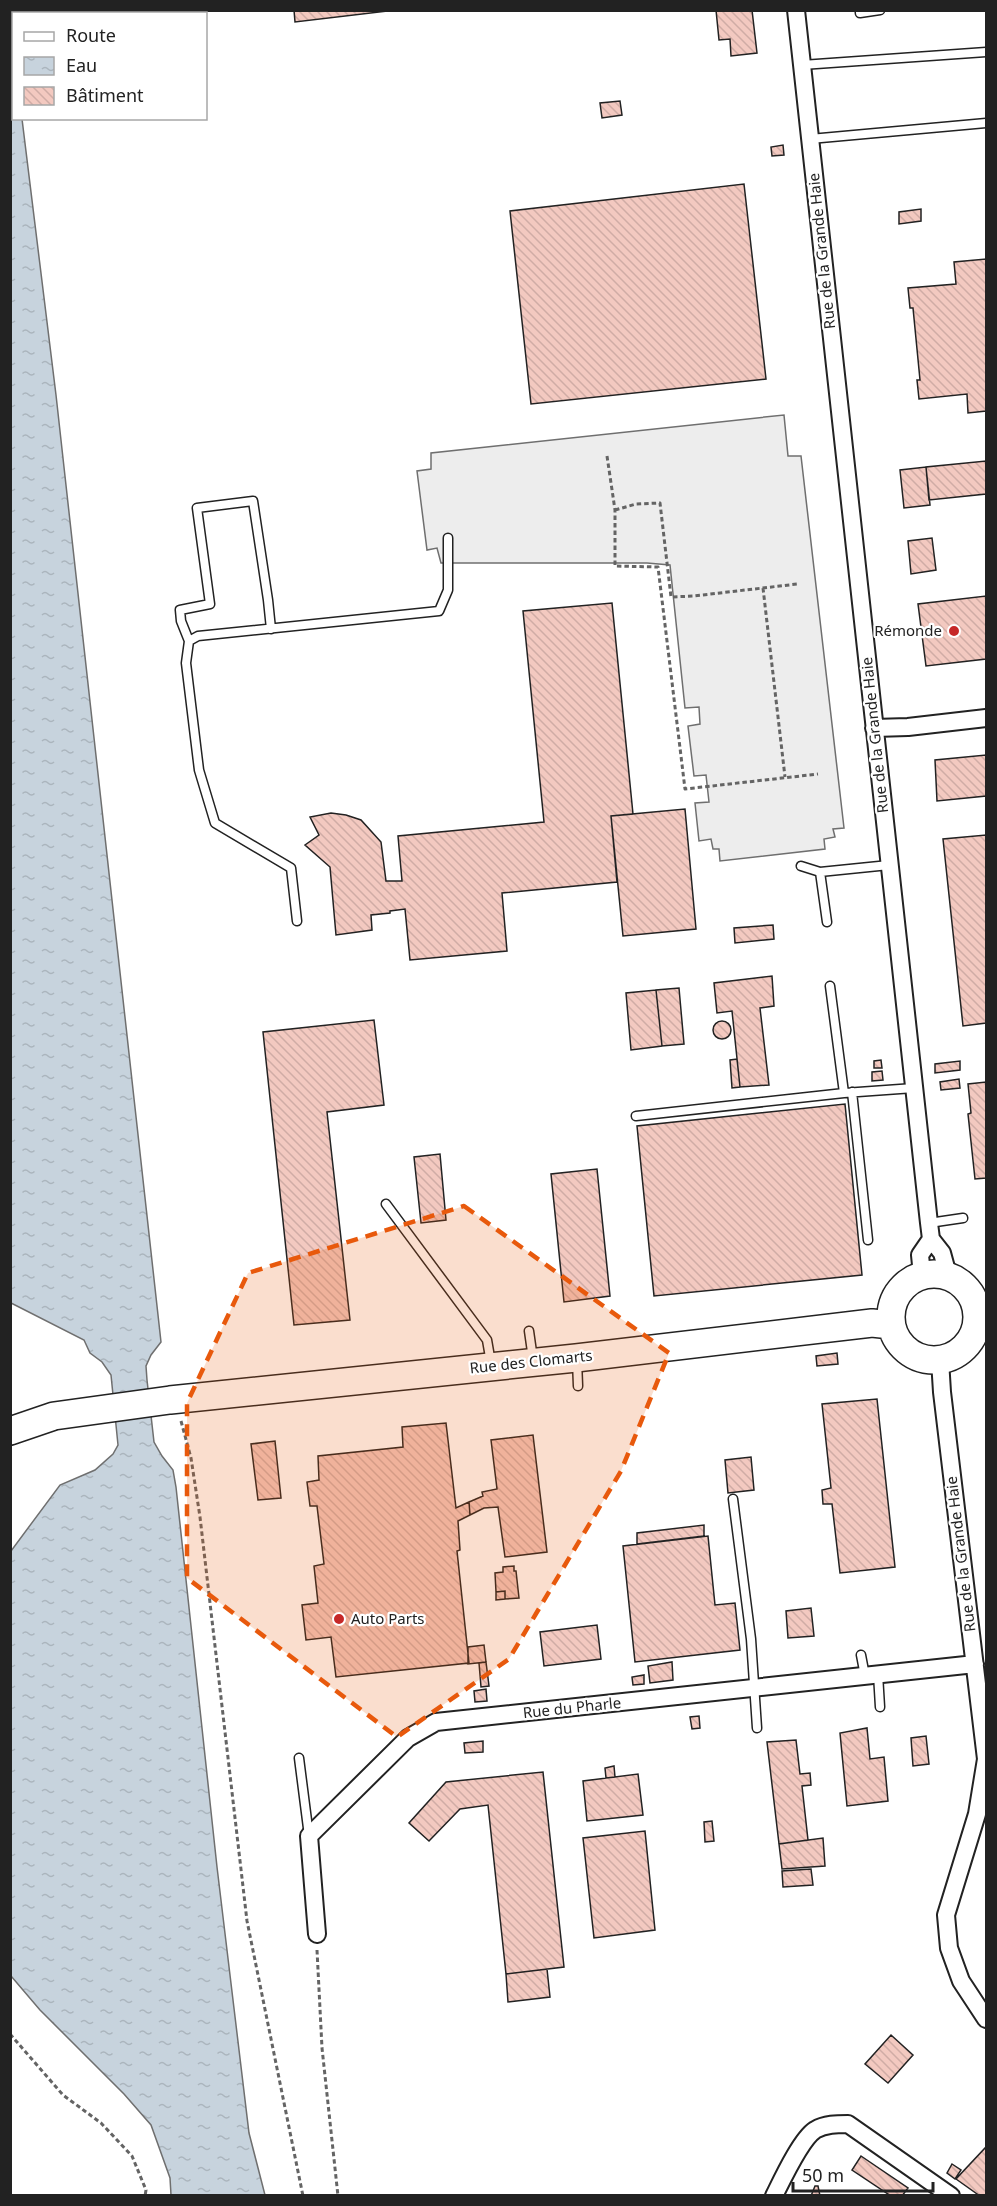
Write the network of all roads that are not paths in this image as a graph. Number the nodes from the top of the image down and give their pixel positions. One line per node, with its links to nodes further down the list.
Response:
1 (796, 10): 5 (street, Rue de la Grande Haie)
2 (860, 10): 3 (lane)
3 (880, 10)
4 (987, 52): 5 (lane)
5 (802, 65): 7 (street, Rue de la Grande Haie)
6 (987, 123): 7 (lane)
7 (810, 139): 12 (street, Rue de la Grande Haie)
8 (448, 538): 9 (lane)
9 (271, 628): 10 (lane); 10 (lane)
10 (189, 642): 16 (lane)
11 (987, 718): 12 (street)
12 (874, 728): 13 (street, Rue de la Grande Haie)
13 (889, 865): 15 (lane); 19 (street, Rue de la Grande Haie)
14 (801, 866): 15 (lane)
15 (820, 872): 17 (lane)
16 (297, 921)
17 (827, 922)
18 (830, 986): 20 (lane)
19 (914, 1088): 20 (lane); 24 (street, Rue de la Grande Haie)
20 (848, 1092): 21 (lane); 25 (lane)
21 (636, 1116)
22 (386, 1204): 33 (lane)
23 (963, 1218): 24 (lane)
24 (930, 1231): 26 (street, Rue de la Grande Haie); 26 (street)
25 (868, 1240)
26 (935, 1275): 27 (main road); 28 (main road)
27 (982, 1315): 31 (main road)
28 (891, 1325): 30 (main road, Rue des Clomarts); 31 (main road)
29 (529, 1331): 32 (lane)
30 (576, 1358): 32 (main road, Rue des Clomarts); 34 (lane)
31 (940, 1360): 38 (street, Rue de la Grande Haie)
32 (534, 1362): 33 (main road, Rue des Clomarts)
33 (492, 1366): 35 (main road, Rue des Clomarts)
34 (578, 1386)
35 (10, 1431)
36 (733, 1499): 40 (lane)
37 (861, 1655): 39 (lane)
38 (981, 1663): 39 (street, Rue du Pharle); 46 (street, Rue de la Grande Haie)
39 (871, 1675): 40 (street, Rue du Pharle); 41 (lane)
40 (753, 1688): 42 (lane); 44 (street, Rue du Pharle)
41 (880, 1707)
42 (757, 1728)
43 (299, 1758): 44 (lane)
44 (309, 1836): 45 (street)
45 (316, 1934)
46 (987, 2019)
47 (774, 2196): 48 (street)
48 (951, 2196)

